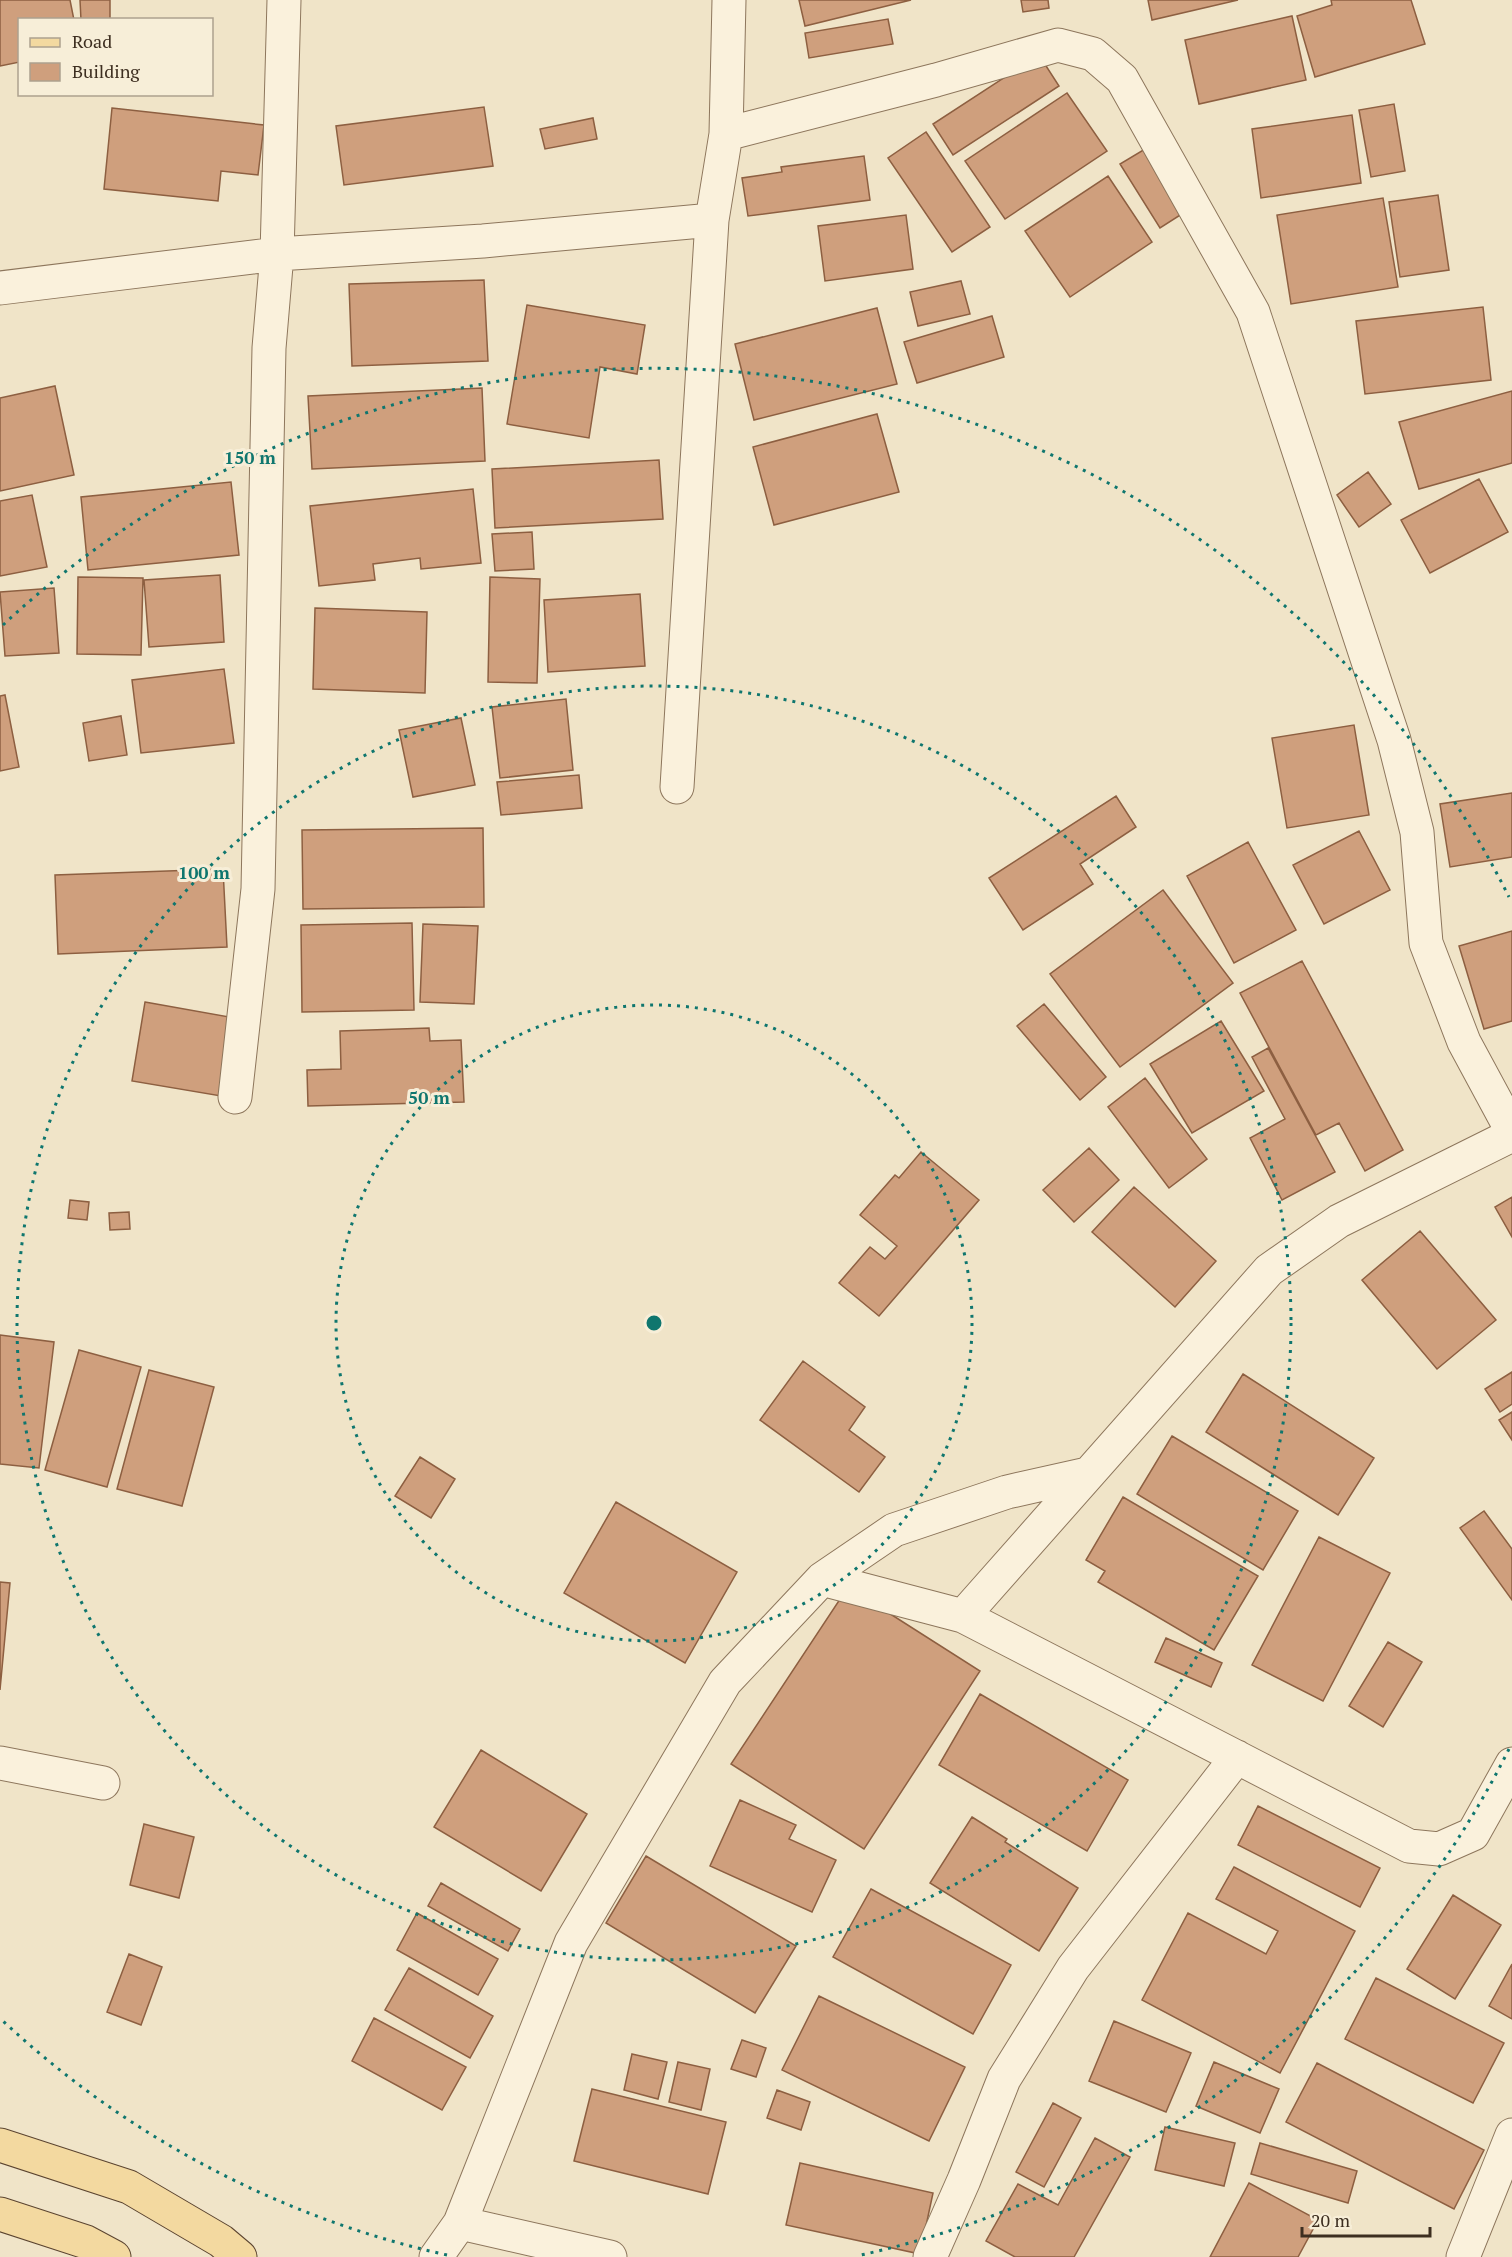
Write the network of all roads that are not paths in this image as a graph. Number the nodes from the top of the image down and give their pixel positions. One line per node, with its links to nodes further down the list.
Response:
1 (284, 0): 5 (street)
2 (729, 0): 3 (street)
3 (726, 134): 4 (street); 9 (street)
4 (712, 220): 5 (street); 7 (street)
5 (277, 254): 6 (street); 8 (street)
6 (0, 288)
7 (677, 787)
8 (235, 1097)
9 (1512, 1133): 10 (street)
10 (1087, 1474): 11 (street); 12 (street)
11 (822, 1579): 12 (street); 20 (street)
12 (963, 1616): 13 (street)
13 (1237, 1757): 15 (street); 25 (street)
14 (0, 1763): 16 (street)
15 (1512, 1764)
16 (103, 1783)
17 (1512, 2135): 26 (street)
18 (0, 2145): 22 (main road)
19 (0, 2214): 21 (main road)
20 (460, 2223): 23 (street); 24 (street)
21 (114, 2257)
22 (240, 2257)
23 (436, 2257)
24 (610, 2257)
25 (930, 2257)
26 (1463, 2257)

